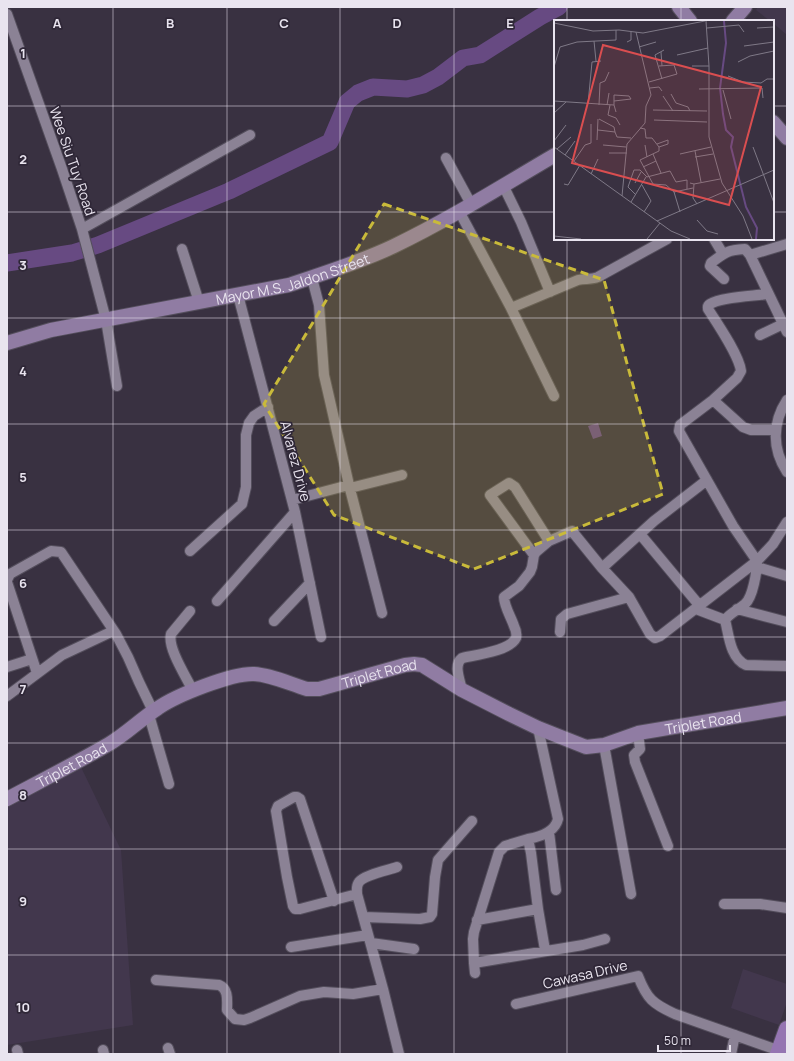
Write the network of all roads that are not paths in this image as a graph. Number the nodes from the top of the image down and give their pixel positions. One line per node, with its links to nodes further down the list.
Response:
1 (679, 7): 4 (street)
2 (744, 7): 5 (street)
3 (7, 14): 14 (street, Wee Siu Tuy Road)
4 (689, 20)
5 (734, 20)
6 (774, 123): 8 (street)
7 (250, 135): 14 (street)
8 (787, 138)
9 (554, 156): 11 (street, Mayor M.S. Jaldon Street)
10 (446, 158): 12 (street)
11 (503, 185): 12 (street, Mayor M.S. Jaldon Street); 23 (street)
12 (471, 204): 13 (street, Mayor M.S. Jaldon Street)
13 (459, 211): 21 (street, Mayor M.S. Jaldon Street); 27 (street)
14 (82, 229): 28 (street, Wee Siu Tuy Road)
15 (665, 240): 23 (street)
16 (715, 240): 19 (street)
17 (787, 244): 20 (street)
18 (182, 249): 26 (street)
19 (723, 254): 20 (street); 22 (street)
20 (750, 255): 24 (street)
21 (312, 278): 25 (street, Mayor M.S. Jaldon Street); 41 (street)
22 (724, 279)
23 (550, 292): 27 (street)
24 (767, 294): 29 (street); 34 (street)
25 (238, 295): 26 (street, Mayor M.S. Jaldon Street); 36 (street, Alvarez Drive)
26 (199, 302): 28 (street, Mayor M.S. Jaldon Street)
27 (511, 308): 33 (street)
28 (106, 320): 31 (street, Mayor M.S. Jaldon Street); 32 (street, Wee Siu Tuy Road)
29 (785, 328): 30 (street)
30 (760, 336)
31 (7, 343)
32 (117, 386)
33 (554, 396)
34 (713, 400): 37 (street); 40 (street)
35 (787, 400): 37 (street)
36 (268, 408): 42 (street, Alvarez Drive); 47 (street)
37 (775, 430): 38 (street)
38 (787, 472)
39 (402, 476): 41 (street)
40 (707, 480): 45 (street); 49 (street)
41 (349, 486): 42 (street); 59 (street)
42 (292, 500): 43 (street, Alvarez Drive)
43 (295, 512): 53 (street, Alvarez Drive); 55 (street)
44 (787, 522): 49 (street)
45 (640, 534): 50 (street); 56 (street)
46 (549, 541): 48 (street); 48 (street); 50 (street)
47 (190, 551)
48 (534, 555): 70 (street)
49 (757, 564): 51 (street); 56 (street); 57 (street)
50 (602, 568): 54 (street)
51 (787, 576)
52 (7, 581): 63 (street); 66 (street)
53 (310, 583): 61 (street); 65 (street, Alvarez Drive)
54 (629, 597): 56 (street); 64 (street)
55 (217, 602)
56 (697, 607): 60 (street)
57 (737, 609): 60 (street); 62 (street)
58 (190, 611): 71 (street)
59 (382, 614)
60 (725, 620): 67 (street)
61 (274, 621)
62 (787, 622)
63 (113, 632): 69 (street); 74 (street)
64 (560, 632)
65 (321, 637)
66 (32, 658): 68 (street); 69 (street)
67 (787, 666)
68 (7, 667)
69 (37, 673): 72 (street)
70 (462, 690): 71 (street, Triplet Road); 75 (street, Triplet Road)
71 (193, 691): 74 (street, Triplet Road)
72 (7, 696)
73 (787, 708): 76 (street, Triplet Road)
74 (151, 713): 78 (street); 79 (street, Triplet Road)
75 (538, 728): 77 (street, Triplet Road); 81 (street)
76 (638, 733): 77 (street, Triplet Road); 83 (street)
77 (604, 745): 87 (street)
78 (168, 784)
79 (7, 799)
80 (472, 821): 92 (street)
81 (549, 832): 82 (street); 85 (street)
82 (528, 840): 91 (street); 93 (street)
83 (668, 846)
84 (397, 867): 86 (street)
85 (556, 890)
86 (357, 894): 88 (street); 92 (street)
87 (631, 894)
88 (334, 901): 88 (street)
89 (724, 904): 90 (street)
90 (787, 908)
91 (538, 909): 93 (street); 98 (street)
92 (364, 918): 94 (street)
93 (477, 920): 98 (street)
94 (369, 939): 96 (street); 97 (street); 100 (street)
95 (605, 939): 98 (street)
96 (291, 947)
97 (414, 950)
98 (544, 950)
99 (156, 980): 100 (street)
100 (383, 989): 105 (street)
101 (516, 1004): 103 (street, Cawasa Drive)
102 (787, 1029): 104 (main road)
103 (735, 1035): 104 (street, Cawasa Drive); 106 (street)
104 (779, 1052)
105 (399, 1054)
106 (731, 1054)

